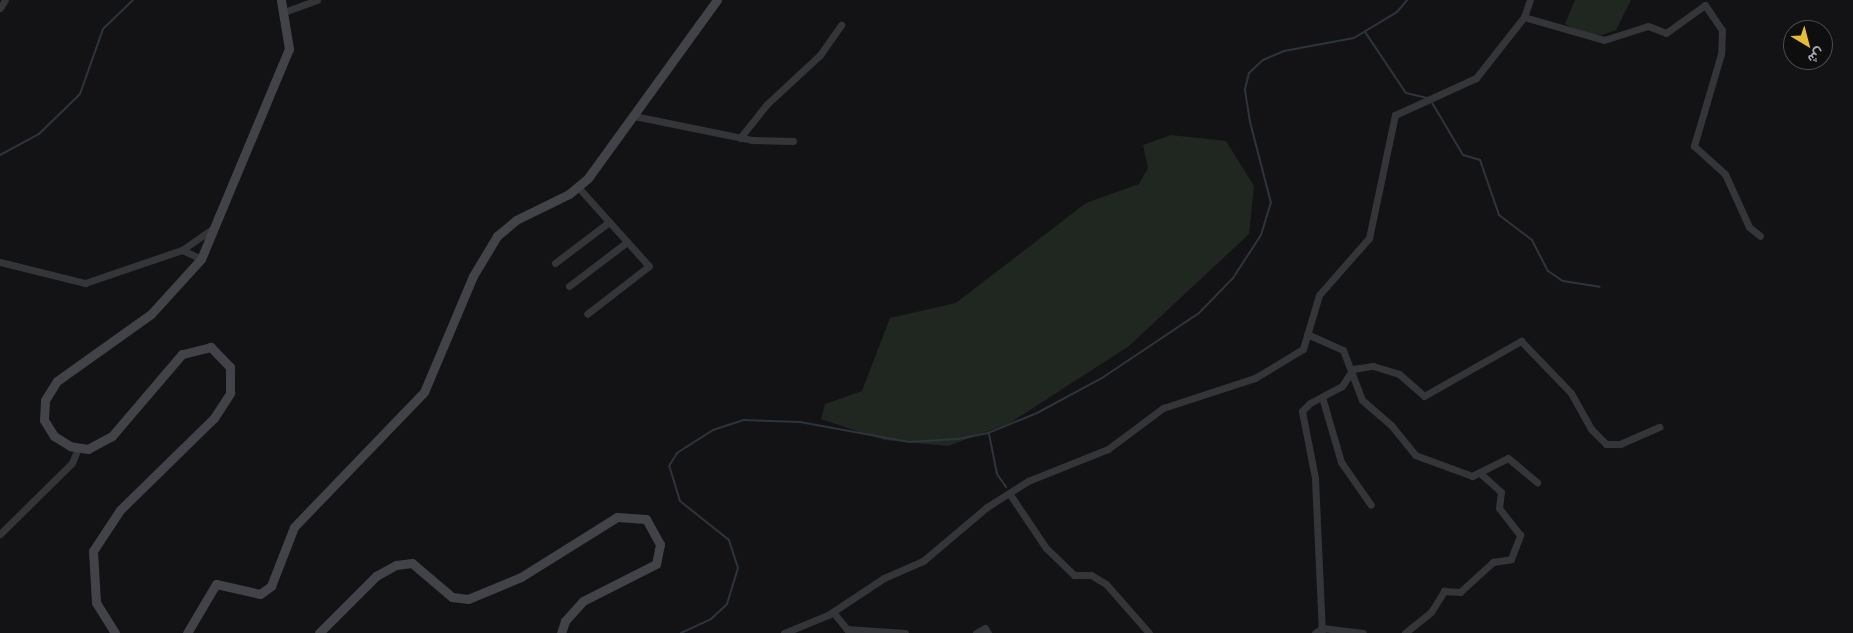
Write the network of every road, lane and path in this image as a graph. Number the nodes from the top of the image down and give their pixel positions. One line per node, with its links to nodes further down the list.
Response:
1 (5, 0): 7 (street)
2 (281, 0): 8 (street)
3 (317, 0): 8 (street)
4 (717, 0): 11 (street)
5 (1530, 0): 9 (street)
6 (1706, 2): 9 (street); 17 (street)
7 (0, 8)
8 (284, 12): 15 (street)
9 (1524, 17): 25 (street)
10 (841, 25): 12 (street)
11 (634, 116): 12 (street); 14 (street)
12 (740, 138): 13 (street)
13 (793, 141)
14 (578, 188): 16 (street); 39 (street)
15 (219, 222): 19 (street); 20 (street)
16 (609, 222): 18 (street); 22 (street)
17 (1760, 236)
18 (627, 242): 23 (street); 24 (street)
19 (182, 250): 20 (street); 21 (street)
20 (201, 259): 29 (street)
21 (0, 262)
22 (555, 263)
23 (569, 286)
24 (587, 314)
25 (1307, 334): 26 (street); 32 (street)
26 (1353, 368): 27 (street); 28 (street); 30 (street)
27 (1322, 397): 33 (street); 37 (street)
28 (1659, 427)
29 (78, 448): 34 (street); 38 (street)
30 (1481, 474): 31 (street); 49 (street)
31 (1537, 482)
32 (1009, 493): 35 (street); 46 (street)
33 (1371, 505)
34 (0, 534)
35 (833, 612): 36 (street); 42 (street)
36 (849, 631): 43 (street)
37 (1322, 631): 47 (street); 48 (street)
38 (115, 633)
39 (187, 633)
40 (320, 633): 41 (street)
41 (561, 633)
42 (784, 633)
43 (905, 633)
44 (976, 633): 45 (street)
45 (988, 633)
46 (1149, 633)
47 (1314, 633)
48 (1364, 633)
49 (1405, 633)

